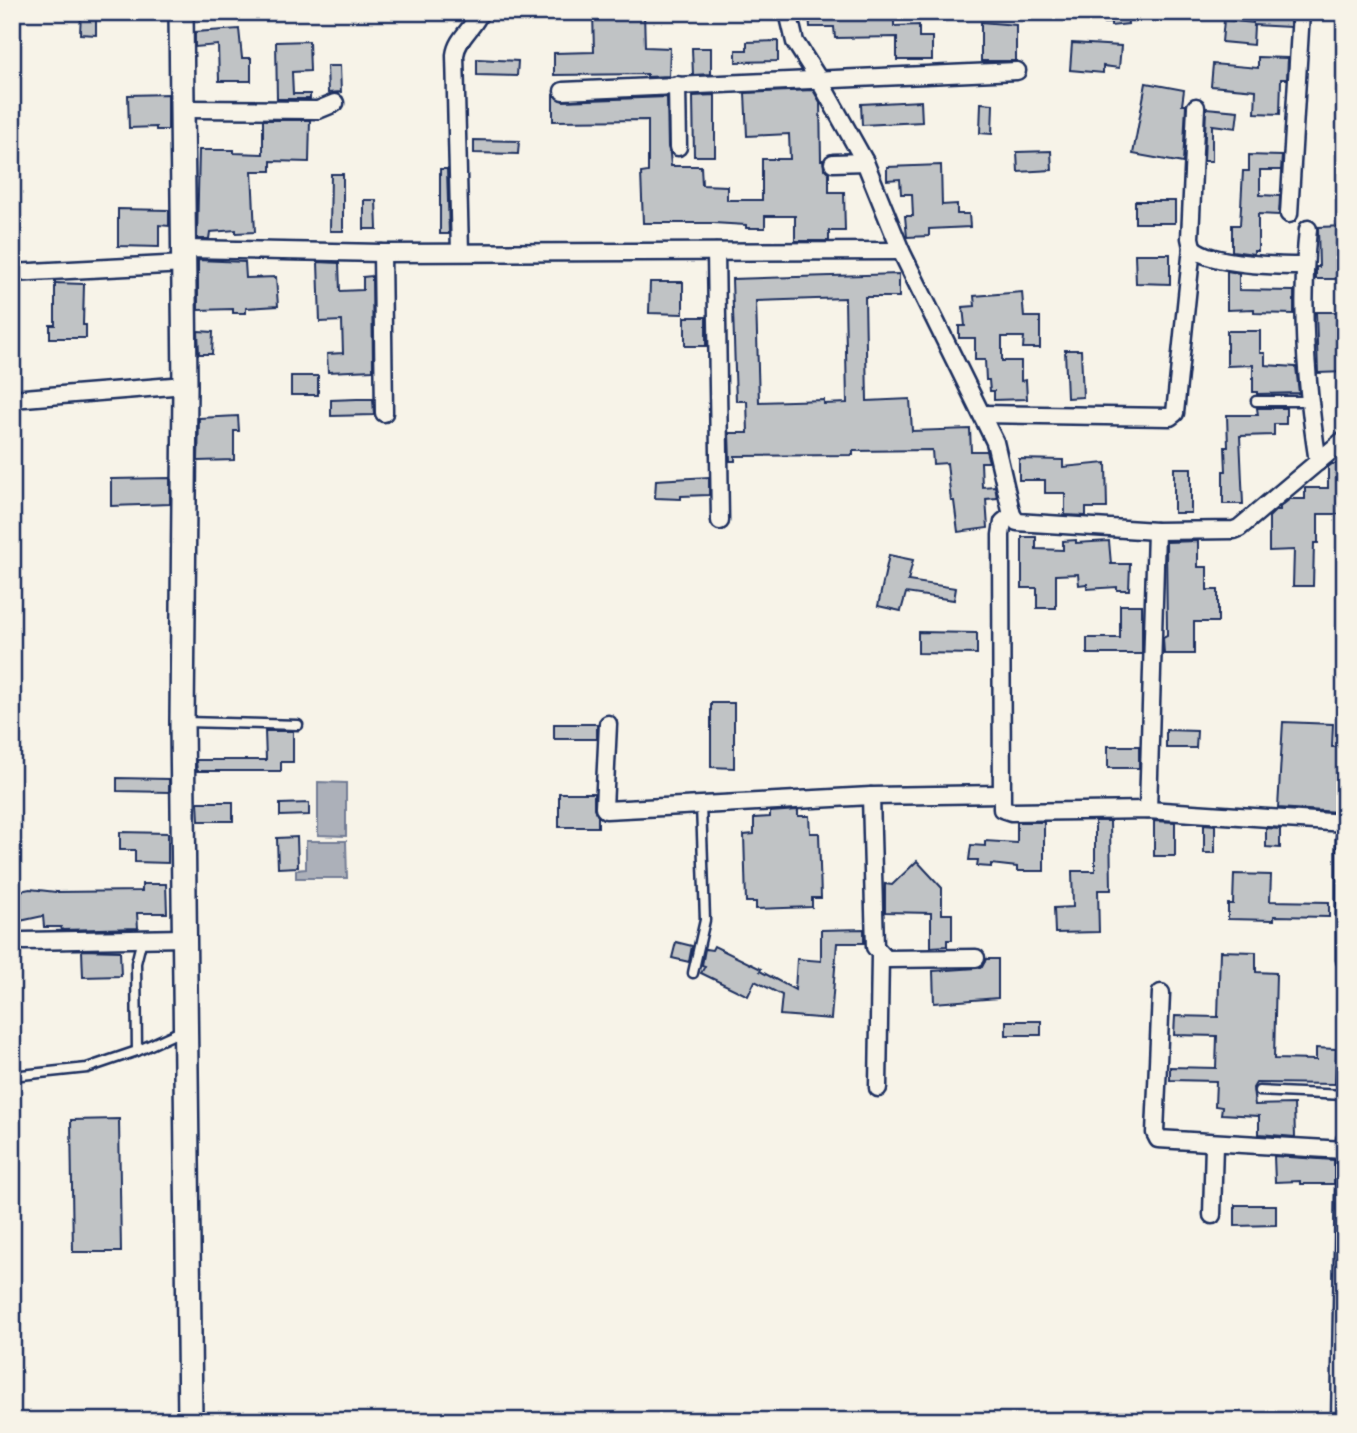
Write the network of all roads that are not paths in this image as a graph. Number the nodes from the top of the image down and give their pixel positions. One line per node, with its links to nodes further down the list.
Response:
1 (181, 12): 11 (street)
2 (480, 12): 19 (street)
3 (788, 12): 6 (street)
4 (1301, 12): 15 (street)
5 (1017, 71): 6 (street)
6 (818, 78): 7 (street); 13 (street)
7 (677, 85): 8 (street); 12 (street)
8 (563, 91)
9 (335, 103): 11 (street)
10 (1196, 107): 17 (street)
11 (183, 109): 22 (street)
12 (678, 147)
13 (865, 162): 14 (street); 18 (street)
14 (833, 163)
15 (1289, 214)
16 (1308, 229): 23 (street)
17 (1192, 247): 23 (street); 30 (street)
18 (901, 251): 20 (street); 30 (street)
19 (460, 252): 20 (street); 21 (street)
20 (716, 252): 34 (street)
21 (382, 253): 22 (street); 29 (street)
22 (185, 256): 24 (street); 25 (street)
23 (1304, 267): 28 (street)
24 (12, 273)
25 (185, 385): 26 (street); 36 (street)
26 (12, 399)
27 (1256, 401): 28 (lane)
28 (1308, 401): 32 (street)
29 (384, 413)
30 (982, 414): 33 (street)
31 (1345, 439): 32 (street)
32 (1318, 462): 35 (street)
33 (1012, 515): 35 (street); 39 (street)
34 (720, 521)
35 (1156, 531): 42 (street)
36 (182, 722): 38 (lane); 47 (street)
37 (608, 724): 41 (street)
38 (298, 725)
39 (1001, 794): 40 (street); 42 (street)
40 (871, 796): 41 (street); 49 (street)
41 (701, 805): 52 (lane)
42 (1148, 810): 43 (street)
43 (1345, 823)
44 (1345, 838): 45 (street)
45 (1344, 913): 51 (street)
46 (142, 939): 47 (street); 48 (street); 55 (lane)
47 (184, 939): 54 (street)
48 (24, 941)
49 (880, 954): 50 (street); 57 (street)
50 (976, 958)
51 (1345, 960)
52 (693, 973)
53 (1161, 993): 61 (street)
54 (187, 1028): 55 (lane); 64 (street)
55 (137, 1051): 56 (lane)
56 (12, 1076)
57 (878, 1088)
58 (1259, 1091): 59 (lane)
59 (1345, 1095)
60 (1345, 1140): 62 (street)
61 (1214, 1144): 62 (street); 63 (street)
62 (1344, 1150): 65 (street)
63 (1212, 1215)
64 (190, 1421)
65 (1340, 1421)

